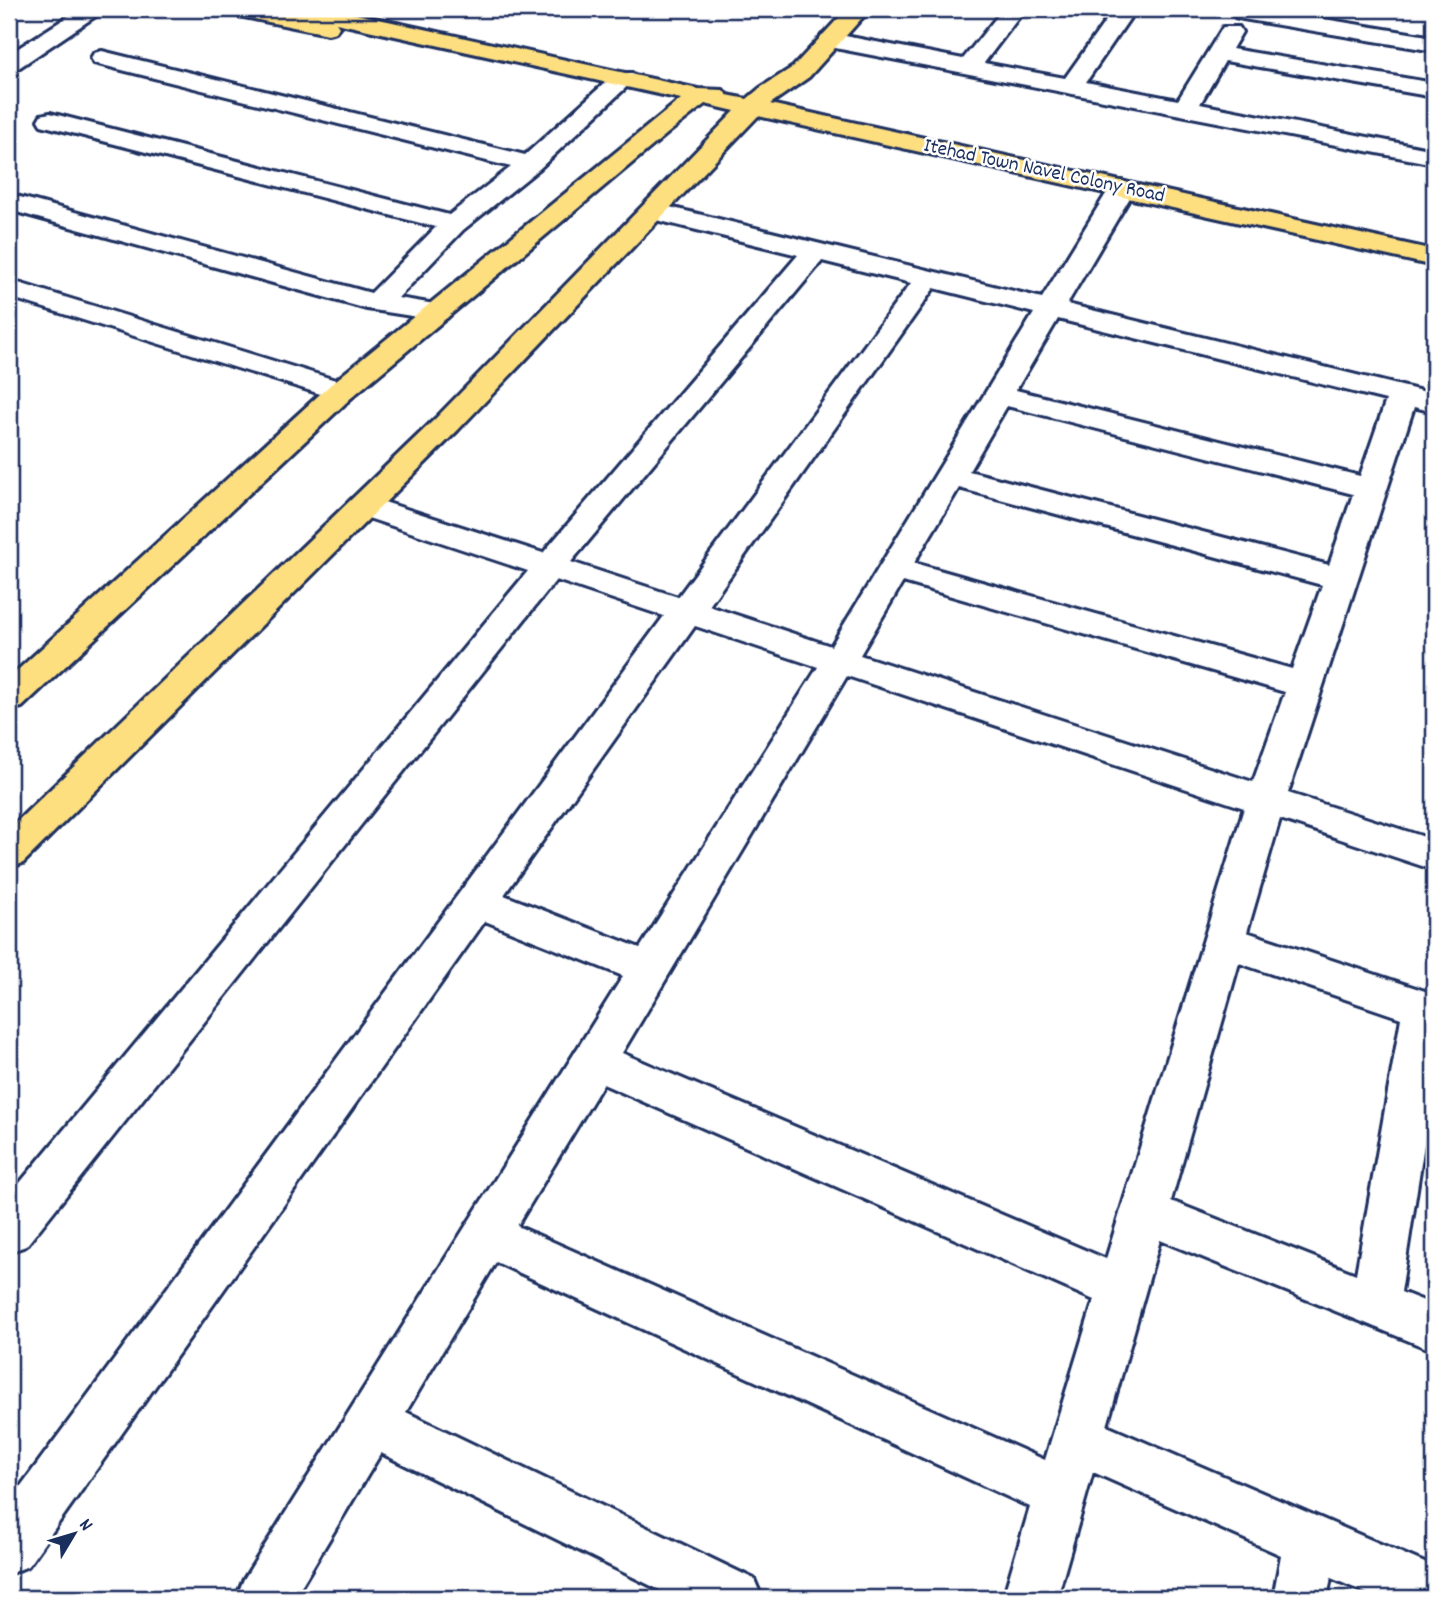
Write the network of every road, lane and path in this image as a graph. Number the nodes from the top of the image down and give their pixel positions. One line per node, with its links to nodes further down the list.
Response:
1 (95, 9): 12 (street)
2 (239, 9): 14 (main road)
3 (304, 9): 14 (main road)
4 (859, 9): 8 (main road)
5 (1014, 9): 13 (street)
6 (1125, 9): 15 (street)
7 (1244, 10): 9 (street); 10 (street)
8 (830, 40): 13 (street); 18 (main road)
9 (1434, 44)
10 (1218, 53): 16 (street); 19 (street)
11 (102, 58): 22 (street)
12 (9, 64)
13 (969, 67): 15 (street)
14 (618, 83): 17 (main road); 22 (street)
15 (1071, 87): 19 (street)
16 (1434, 90)
17 (702, 95): 18 (main road, Itehad Town Navel Colony Road); 33 (main road)
18 (760, 101): 23 (main road, Itehad Town Navel Colony Road); 25 (main road)
19 (1185, 109): 21 (street)
20 (50, 120): 26 (street)
21 (1434, 157)
22 (530, 164): 26 (street)
23 (1122, 189): 28 (main road, Itehad Town Navel Colony Road); 32 (street)
24 (9, 202): 31 (street)
25 (653, 211): 27 (street); 39 (main road)
26 (454, 224): 31 (street)
27 (816, 251): 29 (street); 40 (street)
28 (1434, 258)
29 (928, 278): 32 (street); 43 (street)
30 (9, 288): 34 (street)
31 (377, 303): 33 (street)
32 (1052, 309): 35 (street); 36 (street)
33 (437, 312): 34 (main road)
34 (341, 391): 46 (main road)
35 (1000, 395): 37 (street); 38 (street)
36 (1419, 399): 38 (street)
37 (951, 476): 41 (street); 42 (street)
38 (1371, 489): 42 (street)
39 (364, 506): 40 (street); 48 (main road)
40 (549, 567): 43 (street); 56 (street)
41 (895, 569): 44 (street); 45 (street)
42 (1341, 579): 45 (street)
43 (687, 611): 44 (street); 50 (street)
44 (839, 661): 47 (street); 52 (street)
45 (1305, 685): 47 (street)
46 (9, 698)
47 (1266, 800): 49 (street); 51 (street)
48 (9, 853)
49 (1434, 855)
50 (476, 901): 52 (street); 65 (street)
51 (1224, 941): 53 (street); 55 (street)
52 (649, 969): 54 (street)
53 (1429, 1010): 59 (street)
54 (593, 1060): 57 (street); 58 (street)
55 (1144, 1212): 58 (street); 59 (street)
56 (9, 1231)
57 (486, 1235): 61 (street); 63 (street)
58 (1122, 1289): 62 (street)
59 (1375, 1304): 60 (street)
60 (1434, 1328)
61 (372, 1422): 67 (street); 68 (street)
62 (1078, 1439): 63 (street); 64 (street)
63 (1061, 1494): 69 (street)
64 (1311, 1541): 66 (street); 70 (street)
65 (9, 1547)
66 (1434, 1595)
67 (263, 1598)
68 (736, 1598)
69 (1030, 1598)
70 (1300, 1598)

